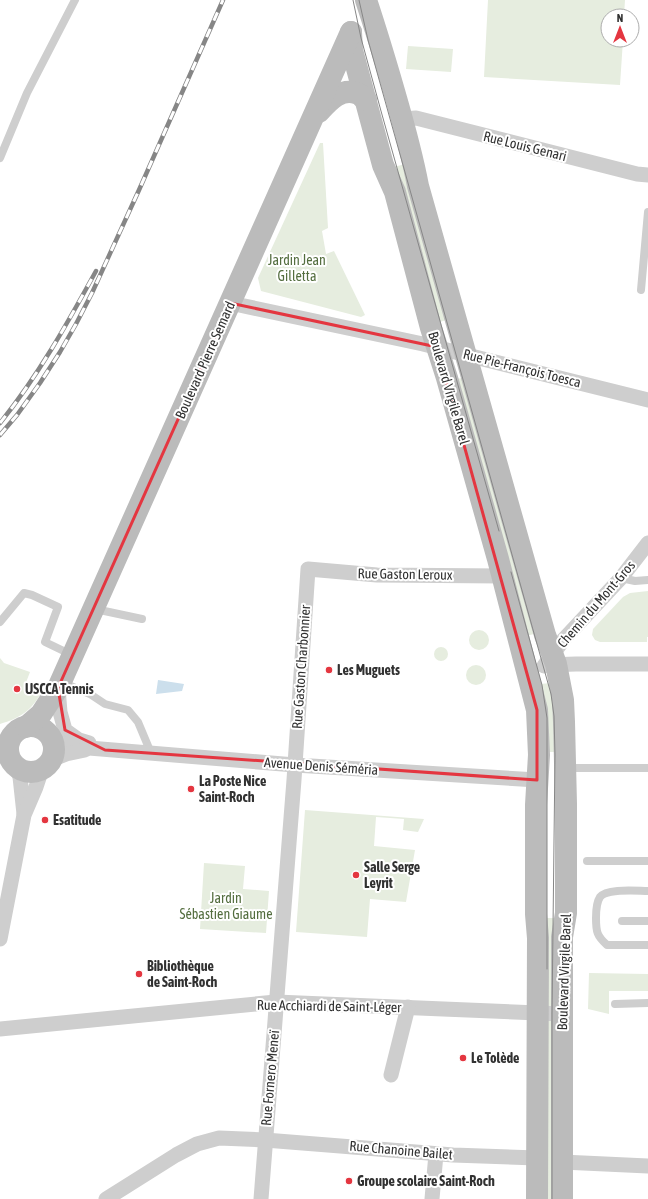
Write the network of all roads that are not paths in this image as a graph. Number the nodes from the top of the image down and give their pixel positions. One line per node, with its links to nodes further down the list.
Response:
1 (76, 0): 7 (lane)
2 (366, 0): 3 (main road, Boulevard Virgile Barel); 6 (main road, Boulevard Virgile Barel)
3 (351, 32): 4 (main road, Boulevard Virgile Barel); 5 (main road, Boulevard Pierre Semard)
4 (366, 100): 5 (main road); 12 (main road, Boulevard Virgile Barel)
5 (312, 119): 11 (main road, Boulevard Pierre Semard)
6 (402, 119): 8 (street, Rue Louis Genari); 13 (main road, Boulevard Virgile Barel)
7 (0, 158)
8 (648, 175)
9 (648, 212): 10 (lane)
10 (641, 290)
11 (230, 303): 12 (street, Rue Pie-François Toesca); 20 (main road, Boulevard Pierre Semard)
12 (437, 347): 13 (street, Rue Pie-François Toesca); 17 (main road, Boulevard Virgile Barel)
13 (466, 354): 14 (street, Rue Pie-François Toesca); 25 (main road, Boulevard Virgile Barel)
14 (648, 400)
15 (648, 543): 18 (street, Chemin du Mont-Gros)
16 (308, 569): 17 (street, Rue Gaston Leroux); 33 (street, Rue Gaston Charbonnier)
17 (502, 576): 23 (main road, Boulevard Virgile Barel)
18 (621, 578): 19 (lane); 25 (street, Chemin du Mont-Gros)
19 (648, 580)
20 (94, 608): 21 (lane); 24 (main road, Boulevard Pierre Semard)
21 (142, 619)
22 (0, 622): 24 (lane)
23 (522, 652): 25 (street); 36 (main road, Boulevard Virgile Barel)
24 (73, 655): 27 (main road, Boulevard Pierre Semard)
25 (551, 661): 26 (street); 35 (main road, Boulevard Virgile Barel)
26 (648, 664)
27 (60, 685): 28 (main road, Boulevard Pierre Semard); 29 (street, Avenue Denis Séméria); 30 (main road, Boulevard Pierre Semard); 31 (lane)
28 (13, 734): 30 (main road); 32 (main road)
29 (105, 750): 30 (street, Avenue Denis Séméria); 31 (street, Avenue Denis Séméria)
30 (49, 751): 32 (main road); 37 (street)
31 (151, 753): 33 (street, Avenue Denis Séméria)
32 (9, 761): 37 (street)
33 (295, 765): 36 (street, Avenue Denis Séméria); 45 (street, Rue Fornero Meneï)
34 (648, 768): 35 (lane)
35 (565, 775): 36 (main road); 50 (main road, Boulevard Virgile Barel)
36 (537, 780): 49 (main road, Boulevard Virgile Barel)
37 (24, 815): 43 (street)
38 (587, 860): 39 (lane)
39 (648, 861)
40 (648, 891): 44 (lane)
41 (622, 921): 42 (lane)
42 (648, 921)
43 (0, 939)
44 (648, 945)
45 (276, 1002): 48 (street, Rue Acchiardi de Saint-Léger); 51 (street, Rue Acchiardi de Saint-Léger); 53 (street, Rue Fornero Meneï)
46 (648, 1003): 47 (lane)
47 (615, 1004)
48 (408, 1007): 49 (street, Rue Acchiardi de Saint-Léger); 52 (street)
49 (537, 1013): 50 (street, Rue Acchiardi de Saint-Léger); 55 (main road, Boulevard Virgile Barel)
50 (562, 1014): 56 (main road, Boulevard Virgile Barel)
51 (0, 1029)
52 (391, 1076)
53 (266, 1140): 54 (street, Rue Chanoine Bailet); 58 (street, Rue Chanoine Bailet); 59 (street, Rue Fornero Meneï)
54 (436, 1154): 55 (street, Rue Chanoine Bailet); 60 (street)
55 (537, 1158): 61 (main road, Boulevard Virgile Barel)
56 (562, 1162): 57 (street); 62 (main road, Boulevard Virgile Barel)
57 (648, 1166)
58 (108, 1198)
59 (262, 1199)
60 (432, 1199)
61 (537, 1199)
62 (562, 1199)

